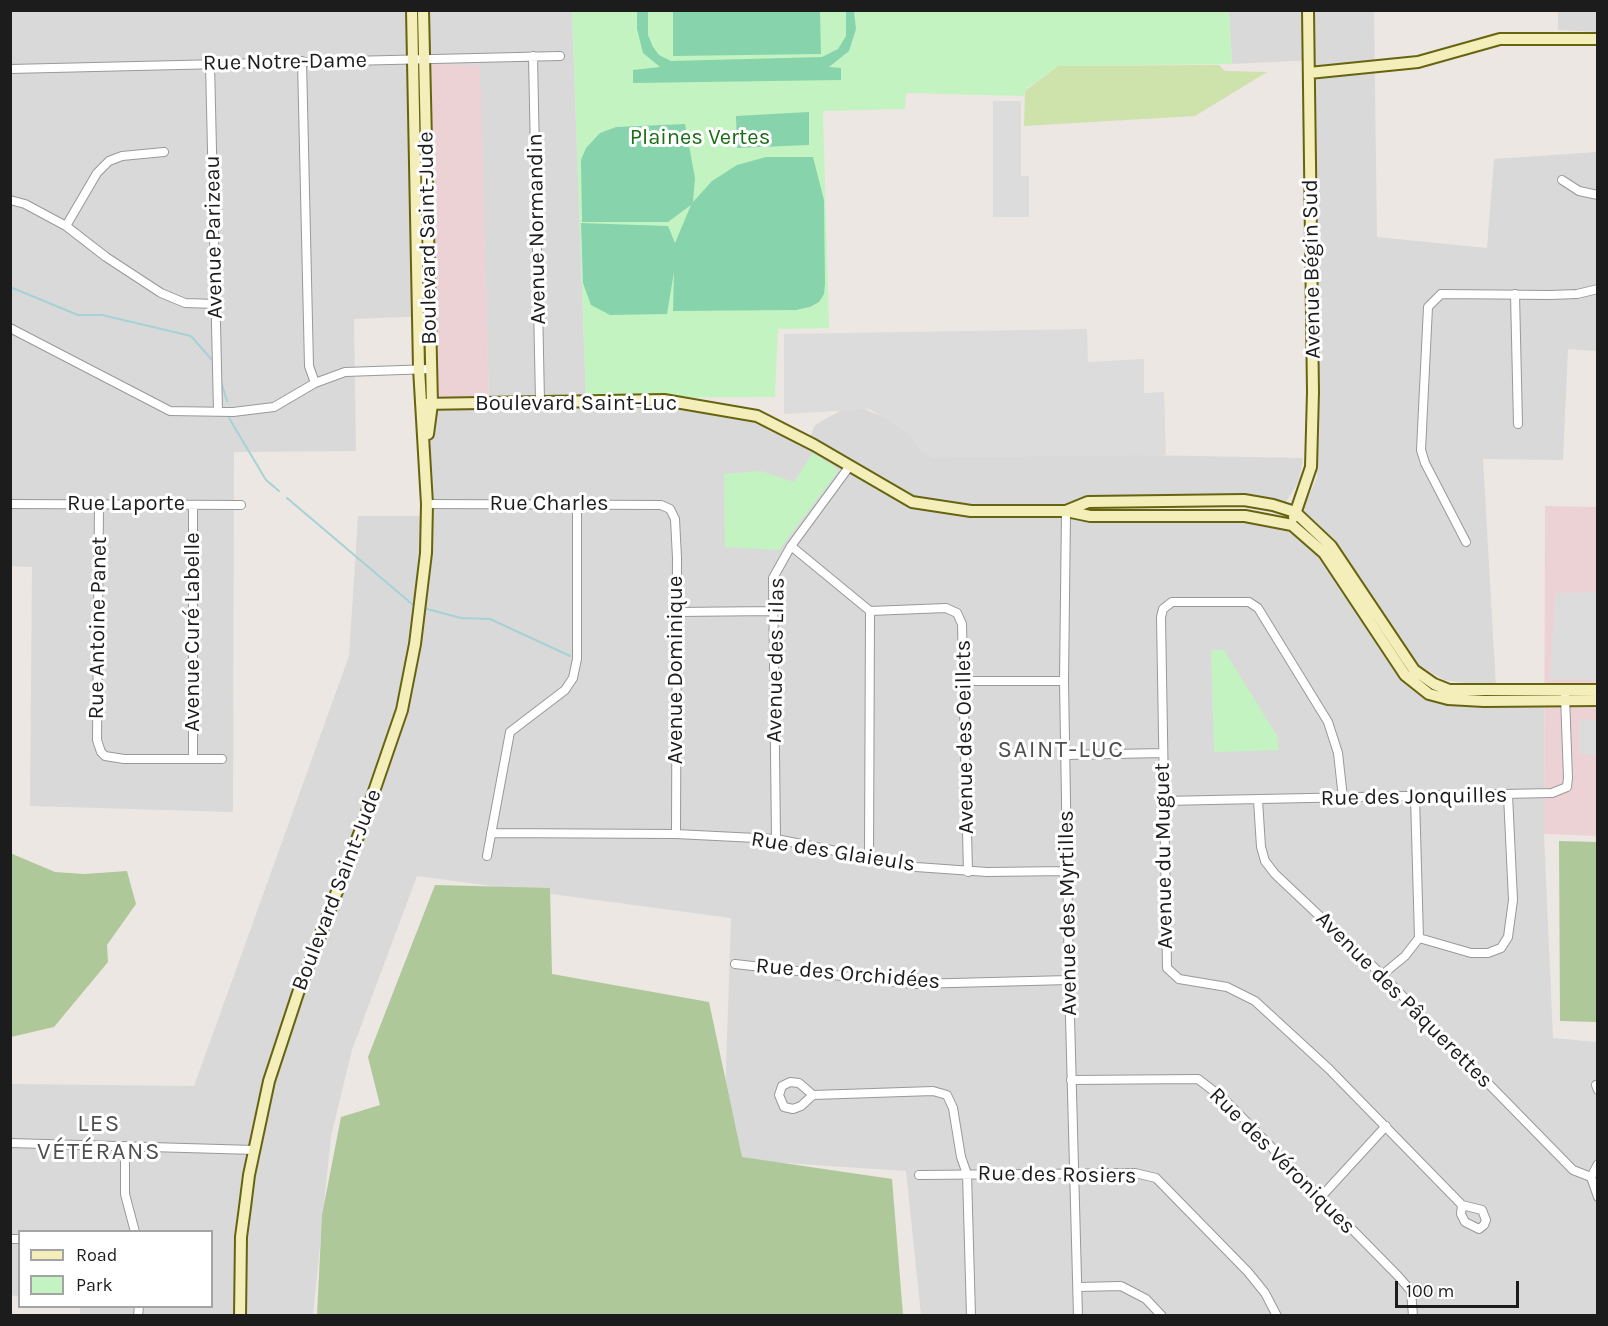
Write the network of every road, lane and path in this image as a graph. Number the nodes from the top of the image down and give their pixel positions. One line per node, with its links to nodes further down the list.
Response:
1 (412, 10): 7 (street, Boulevard Saint-Jude)
2 (423, 10): 7 (street, Boulevard Saint-Jude)
3 (1308, 10): 11 (street, Avenue Bégin Sud)
4 (1598, 39): 11 (street)
5 (533, 56): 6 (street, Rue Notre-Dame); 7 (street, Rue Notre-Dame); 23 (street, Avenue Normandin)
6 (560, 56)
7 (418, 59): 8 (street, Rue Notre-Dame); 21 (street, Boulevard Saint-Jude)
8 (303, 61): 9 (street, Rue Notre-Dame); 22 (street)
9 (210, 63): 10 (street, Rue Notre-Dame); 19 (street, Avenue Parizeau)
10 (10, 69)
11 (1309, 73): 36 (street, Avenue Bégin Sud)
12 (164, 152): 16 (street)
13 (1563, 180): 14 (street)
14 (1598, 195)
15 (10, 200): 16 (street)
16 (66, 226): 19 (street)
17 (1598, 288): 18 (street)
18 (1515, 294): 26 (street); 38 (street)
19 (216, 304): 25 (street, Avenue Parizeau)
20 (10, 328): 25 (street)
21 (425, 369): 22 (street); 24 (street, Boulevard Saint-Jude)
22 (315, 383): 25 (street)
23 (540, 402): 24 (street, Boulevard Saint-Luc); 27 (street, Boulevard Saint-Luc)
24 (426, 404): 30 (street, Boulevard Saint-Jude)
25 (218, 411)
26 (1518, 424)
27 (849, 467): 35 (street, Boulevard Saint-Luc); 39 (street, Avenue des Lilas)
28 (10, 504): 29 (street, Rue Laporte)
29 (99, 504): 31 (street, Rue Laporte); 50 (street, Rue Antoine Panet)
30 (427, 504): 33 (street, Rue Charles); 73 (street, Boulevard Saint-Jude)
31 (193, 505): 32 (street, Rue Laporte); 50 (street, Avenue Curé Labelle)
32 (241, 505)
33 (577, 505): 34 (street, Rue Charles); 57 (street)
34 (670, 509): 42 (street, Avenue Dominique)
35 (1066, 511): 36 (street, Boulevard Saint-Luc); 37 (street, Boulevard Saint-Luc); 44 (street, Avenue des Myrtilles)
36 (1295, 512): 37 (street, Avenue Bégin Sud); 46 (street, Boulevard Saint-Luc)
37 (1292, 525): 46 (street, Boulevard Saint-Luc)
38 (1466, 542)
39 (791, 546): 40 (street, Avenue des Lilas); 41 (street)
40 (773, 611): 42 (street); 59 (street, Avenue des Lilas)
41 (870, 611): 43 (street, Avenue des Oeillets); 61 (street)
42 (677, 612): 58 (street, Avenue Dominique)
43 (962, 681): 44 (street); 63 (street, Avenue des Oeillets)
44 (1064, 681): 49 (street, Avenue des Myrtilles)
45 (1598, 690): 46 (street, Boulevard Saint-Luc)
46 (1565, 695): 47 (street, Boulevard Saint-Luc); 52 (street, Rue des Jonquilles)
47 (1598, 700)
48 (1162, 753): 49 (street); 54 (street, Avenue du Muguet); 56 (street, Avenue du Muguet)
49 (1066, 754): 62 (street, Avenue des Myrtilles)
50 (193, 759): 51 (street)
51 (222, 759)
52 (1508, 795): 53 (street, Rue des Jonquilles); 64 (street)
53 (1415, 797): 54 (street, Rue des Jonquilles); 64 (street)
54 (1343, 798): 55 (street, Rue des Jonquilles)
55 (1258, 800): 56 (street, Rue des Jonquilles); 66 (street, Avenue des Pâquerettes)
56 (1163, 801): 70 (street, Avenue du Muguet)
57 (491, 833): 58 (street, Rue des Glaieuls); 60 (street)
58 (676, 834): 59 (street, Rue des Glaieuls)
59 (776, 839): 61 (street, Rue des Glaieuls)
60 (486, 856)
61 (869, 857): 63 (street, Rue des Glaieuls)
62 (1068, 871): 63 (street, Rue des Glaieuls); 67 (street, Avenue des Myrtilles)
63 (968, 872)
64 (1419, 938): 66 (street)
65 (735, 963): 67 (street, Rue des Orchidées)
66 (1382, 975): 78 (street, Avenue des Pâquerettes)
67 (1069, 980): 68 (street, Avenue des Myrtilles)
68 (1071, 1080): 75 (street, Avenue des Myrtilles); 80 (street, Rue des Véroniques)
69 (813, 1095): 76 (street)
70 (1386, 1126): 80 (street); 81 (street, Avenue du Muguet)
71 (10, 1143): 72 (street)
72 (125, 1146): 73 (street); 82 (street)
73 (255, 1150): 84 (street, Boulevard Saint-Jude)
74 (1598, 1164): 78 (street)
75 (1074, 1173): 76 (street, Rue des Rosiers); 83 (street, Avenue des Myrtilles); 88 (street, Rue des Rosiers)
76 (967, 1174): 77 (street, Rue des Rosiers); 85 (street)
77 (918, 1175)
78 (1591, 1177): 79 (street)
79 (1598, 1197)
80 (1320, 1198): 89 (street, Rue des Véroniques)
81 (1462, 1204)
82 (134, 1230)
83 (1078, 1287): 86 (street, Avenue des Myrtilles); 87 (street)
84 (240, 1316)
85 (971, 1316)
86 (1078, 1316)
87 (1161, 1316)
88 (1277, 1316)
89 (1413, 1316)

